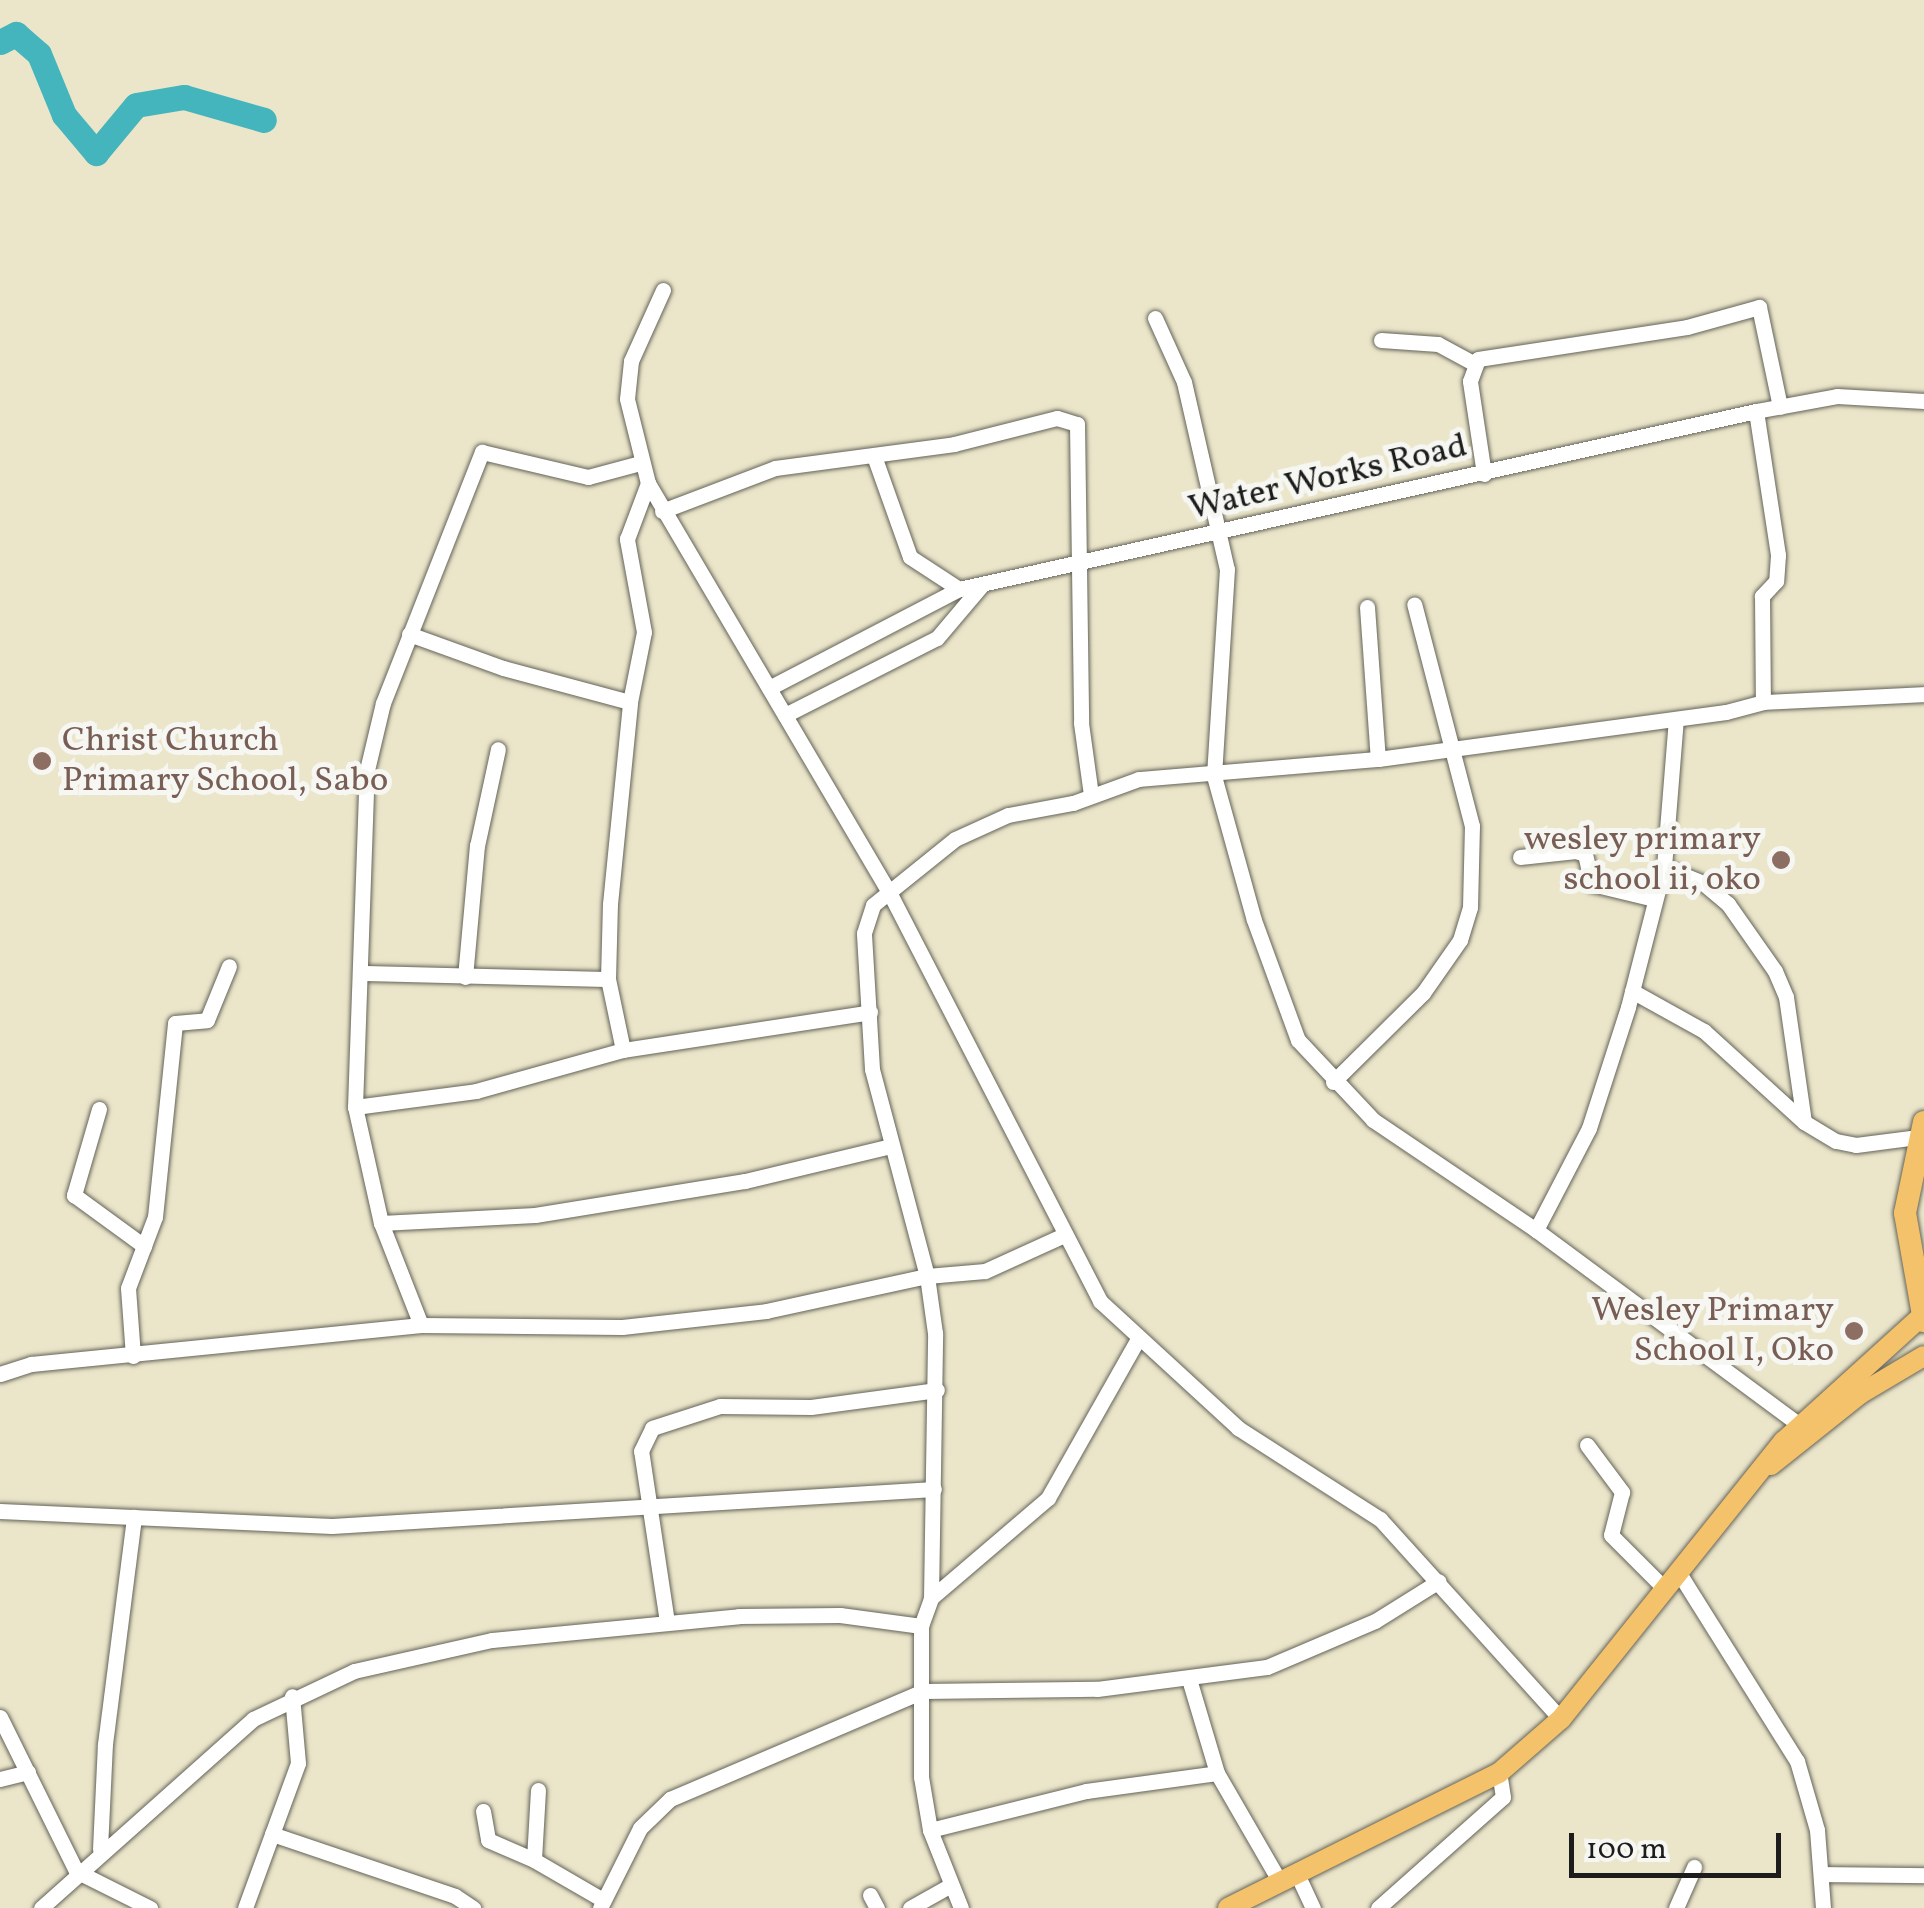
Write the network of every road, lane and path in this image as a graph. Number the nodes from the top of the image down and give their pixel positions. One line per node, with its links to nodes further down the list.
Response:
1 (663, 290): 9 (street)
2 (1155, 318): 13 (street)
3 (1381, 340): 4 (street)
4 (1475, 364): 6 (street); 10 (street)
5 (1924, 401): 6 (street, Water Works Road)
6 (1780, 407): 7 (street, Water Works Road)
7 (1756, 411): 10 (street, Water Works Road); 23 (street)
8 (874, 456): 12 (street); 14 (street); 16 (street)
9 (640, 463): 11 (street); 19 (street)
10 (1484, 474): 13 (street, Water Works Road)
11 (648, 482): 12 (street); 22 (street)
12 (662, 511): 20 (street)
13 (1215, 535): 14 (street, Water Works Road); 29 (street)
14 (1084, 561): 15 (street, Water Works Road); 30 (street)
15 (984, 583): 16 (street, Water Works Road); 24 (street)
16 (959, 589): 20 (street, Water Works Road)
17 (1414, 604): 27 (street)
18 (1367, 608): 28 (street)
19 (409, 634): 22 (street); 36 (street)
20 (769, 688): 24 (street)
21 (1924, 694): 23 (street)
22 (630, 702): 38 (street)
23 (1764, 702): 25 (street)
24 (785, 715): 33 (street)
25 (1676, 720): 27 (street); 32 (street)
26 (498, 749): 37 (street)
27 (1455, 749): 28 (street); 42 (street)
28 (1378, 759): 29 (street)
29 (1214, 776): 30 (street); 42 (street)
30 (1092, 795): 33 (street)
31 (1520, 857): 34 (street)
32 (1664, 867): 34 (street); 45 (street)
33 (887, 888): 40 (street); 50 (street)
34 (1654, 899): 39 (street)
35 (229, 966): 51 (street)
36 (363, 973): 37 (street); 43 (street)
37 (464, 977): 38 (street)
38 (608, 980): 41 (street)
39 (1632, 991): 45 (street); 49 (street)
40 (870, 1012): 41 (street); 47 (street)
41 (623, 1050): 43 (street)
42 (1333, 1082): 49 (street)
43 (355, 1106): 48 (street)
44 (99, 1108): 51 (street)
45 (1804, 1122): 46 (street)
46 (1921, 1130): 53 (highway)
47 (891, 1146): 48 (street); 52 (street)
48 (381, 1223): 54 (street)
49 (1536, 1230): 60 (street)
50 (1064, 1236): 52 (street); 55 (street)
51 (144, 1246): 56 (street)
52 (927, 1276): 54 (street); 59 (street)
53 (1923, 1317): 60 (main road)
54 (421, 1325): 56 (street)
55 (1137, 1341): 67 (street); 69 (street)
56 (132, 1356): 58 (street)
57 (1924, 1356): 62 (main road)
58 (1, 1370)
59 (938, 1390): 63 (street); 64 (street)
60 (1800, 1426): 62 (main road)
61 (1587, 1445): 68 (street)
62 (1769, 1465): 68 (main road)
63 (934, 1489): 64 (street); 69 (street)
64 (647, 1503): 66 (street); 70 (street)
65 (0, 1511): 66 (street)
66 (134, 1517): 85 (street)
67 (1439, 1581): 72 (street); 76 (street)
68 (1672, 1581): 76 (main road); 89 (street)
69 (931, 1598): 71 (street)
70 (668, 1622): 71 (street); 74 (street)
71 (922, 1626): 73 (street)
72 (1189, 1679): 73 (street); 78 (street)
73 (923, 1691): 83 (street); 93 (street)
74 (292, 1696): 84 (street); 85 (street)
75 (0, 1716): 77 (street)
76 (1562, 1719): 79 (main road)
77 (28, 1772): 80 (street); 88 (street)
78 (1217, 1773): 83 (street); 91 (street)
79 (1499, 1773): 91 (main road); 102 (street)
80 (0, 1779)
81 (538, 1790): 86 (street)
82 (483, 1811): 86 (street)
83 (930, 1830): 92 (street)
84 (272, 1834): 96 (street); 97 (street)
85 (100, 1849): 88 (street)
86 (534, 1860): 93 (street)
87 (1694, 1866): 103 (street)
88 (76, 1870): 94 (street); 95 (street)
89 (1823, 1874): 90 (street); 104 (street)
90 (1924, 1876)
91 (1289, 1878): 100 (main road); 101 (street)
92 (952, 1885): 98 (street); 99 (street)
93 (601, 1904)
94 (41, 1908)
95 (150, 1908)
96 (245, 1908)
97 (473, 1908)
98 (910, 1908)
99 (961, 1908)
100 (1228, 1908)
101 (1313, 1908)
102 (1378, 1908)
103 (1676, 1908)
104 (1823, 1908)

